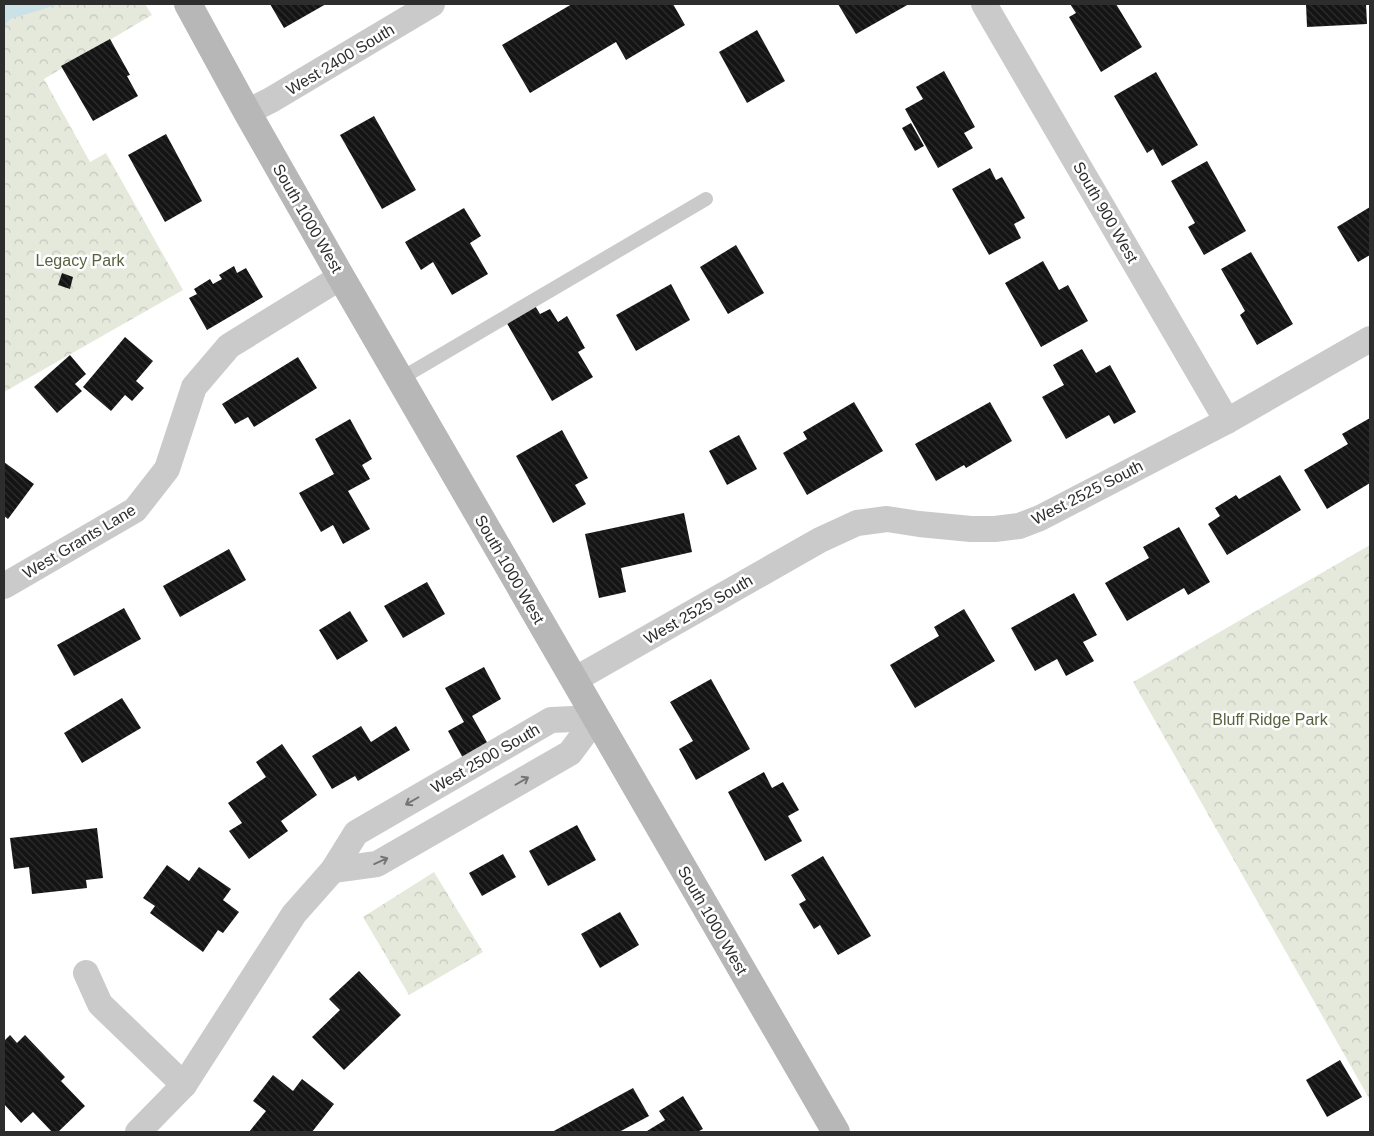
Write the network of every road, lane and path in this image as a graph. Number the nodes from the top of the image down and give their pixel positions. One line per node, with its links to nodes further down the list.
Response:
1 (188, 4): 4 (main road, South 1000 West)
2 (432, 4): 4 (street, West 2400 South)
3 (984, 4): 9 (street, South 900 West)
4 (247, 112): 6 (main road, South 1000 West)
5 (706, 199): 8 (lane)
6 (341, 277): 8 (main road, South 1000 West); 10 (street, West Grants Lane)
7 (1370, 339): 9 (street, West 2525 South)
8 (400, 379): 11 (main road, South 1000 West)
9 (1227, 421): 11 (street, West 2525 South)
10 (4, 586)
11 (574, 680): 12 (main road, South 1000 West)
12 (596, 718): 13 (street, one-way to 12); 13 (street, West 2500 South, one-way to 13); 16 (main road, South 1000 West)
13 (333, 870): 15 (street, West 2500 South)
14 (86, 973): 15 (street)
15 (184, 1085): 17 (street, West 2500 South)
16 (831, 1130)
17 (138, 1132)

